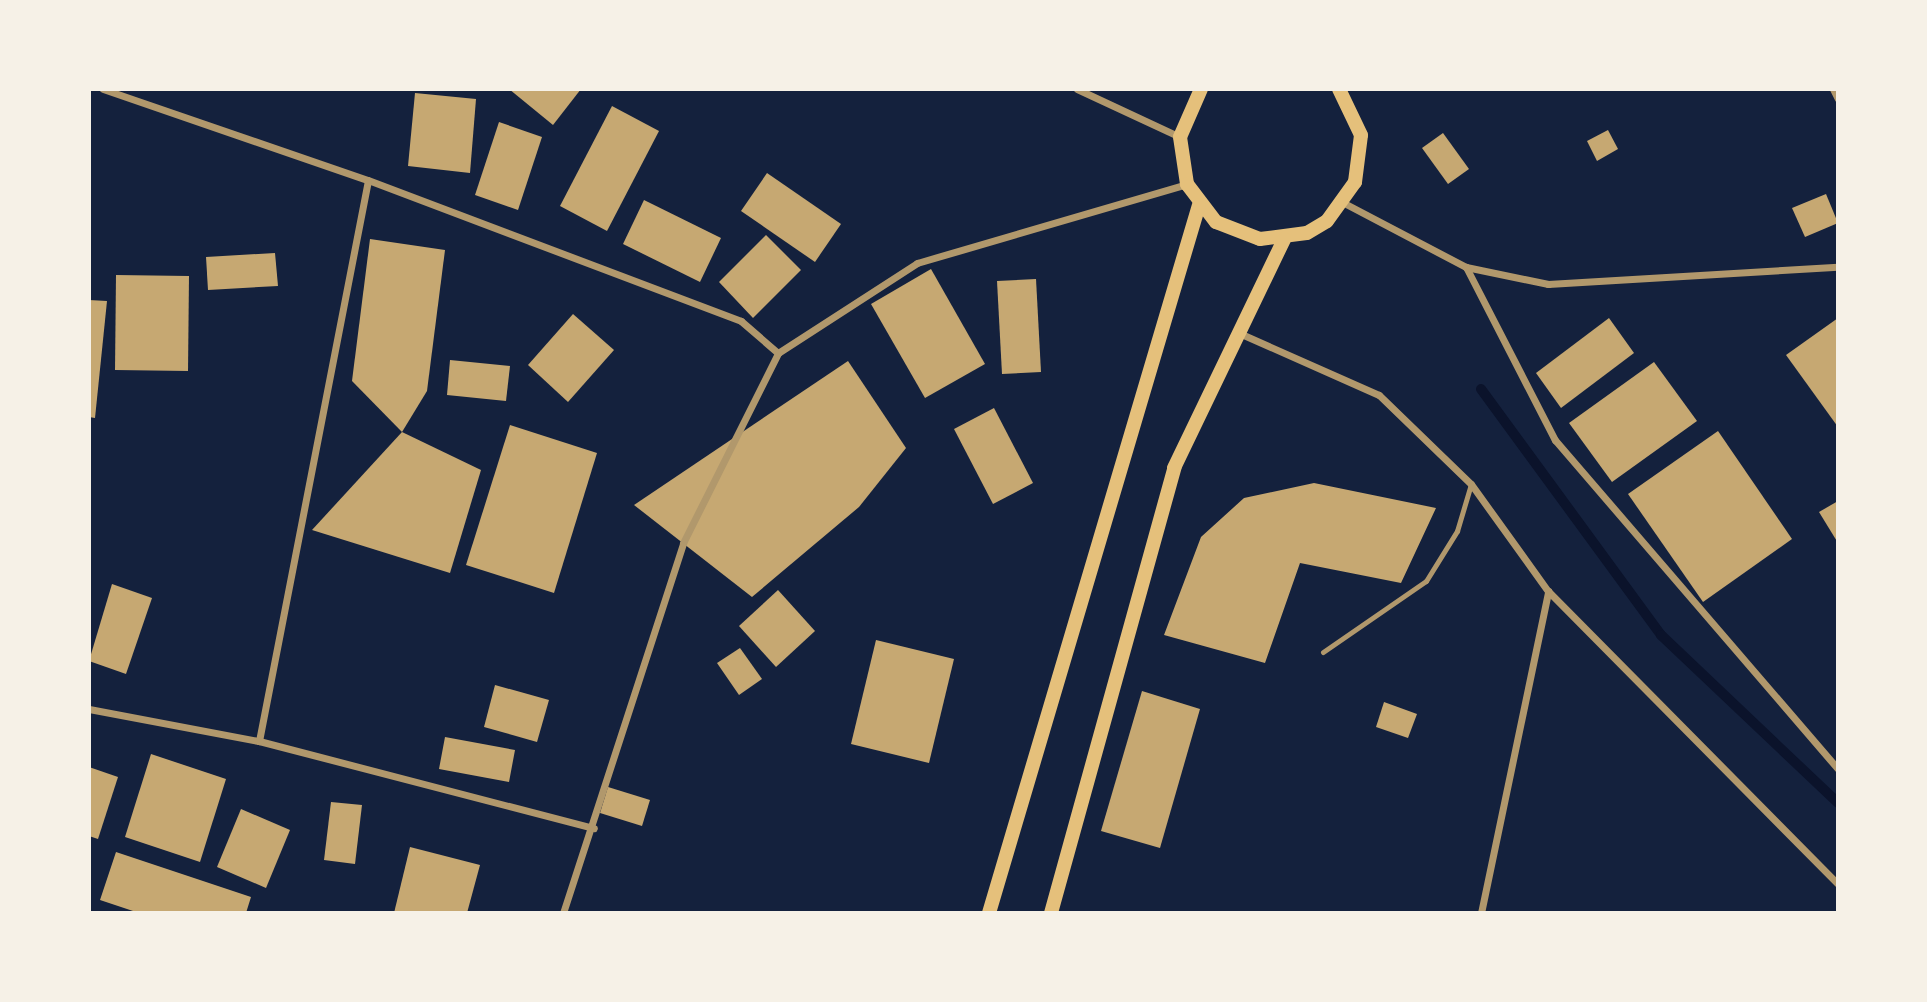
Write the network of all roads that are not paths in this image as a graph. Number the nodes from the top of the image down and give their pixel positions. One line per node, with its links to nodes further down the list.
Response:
1 (103, 89): 8 (street)
2 (1077, 89): 7 (street)
3 (1201, 89): 7 (main road)
4 (1339, 89): 10 (main road)
5 (1833, 89): 6 (street)
6 (1838, 99)
7 (1180, 137): 9 (main road)
8 (368, 180): 16 (street); 21 (street)
9 (1186, 184): 11 (main road); 16 (street)
10 (1344, 203): 12 (main road); 13 (street)
11 (1199, 205): 12 (main road); 26 (main road)
12 (1284, 239): 15 (main road)
13 (1466, 267): 14 (street); 22 (street)
14 (1838, 267)
15 (1239, 333): 17 (street); 27 (main road)
16 (778, 354): 23 (street)
17 (1471, 484): 18 (street); 19 (lane)
18 (1548, 591): 24 (street); 28 (street)
19 (1323, 652)
20 (89, 709): 21 (street)
21 (259, 741): 23 (street)
22 (1838, 769)
23 (594, 828): 25 (street)
24 (1838, 884)
25 (563, 913)
26 (989, 913)
27 (1051, 913)
28 (1480, 913)

